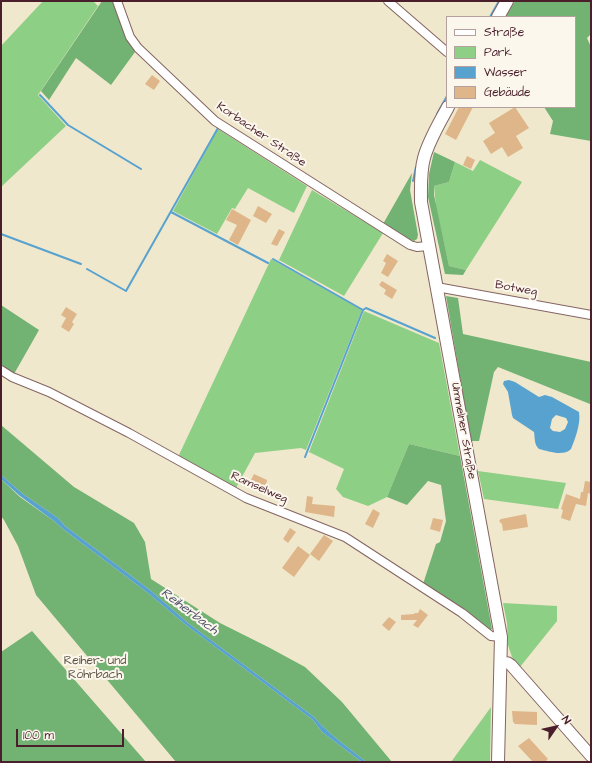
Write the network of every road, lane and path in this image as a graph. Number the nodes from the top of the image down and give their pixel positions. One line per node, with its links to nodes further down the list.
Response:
1 (117, 1): 7 (street, Korbacher Straße)
2 (388, 1): 5 (street)
3 (507, 1): 4 (main road)
4 (499, 16)
5 (446, 51)
6 (447, 108): 7 (main road, Ummelner Straße)
7 (428, 246): 8 (main road, Ummelner Straße)
8 (436, 289): 9 (street, Botweg); 11 (main road, Ummelner Straße)
9 (591, 315)
10 (1, 370): 11 (street, Ramselweg)
11 (501, 637): 12 (main road, Ummelner Straße)
12 (501, 662): 13 (street); 14 (main road, Ummelner Straße)
13 (591, 756)
14 (498, 762)

